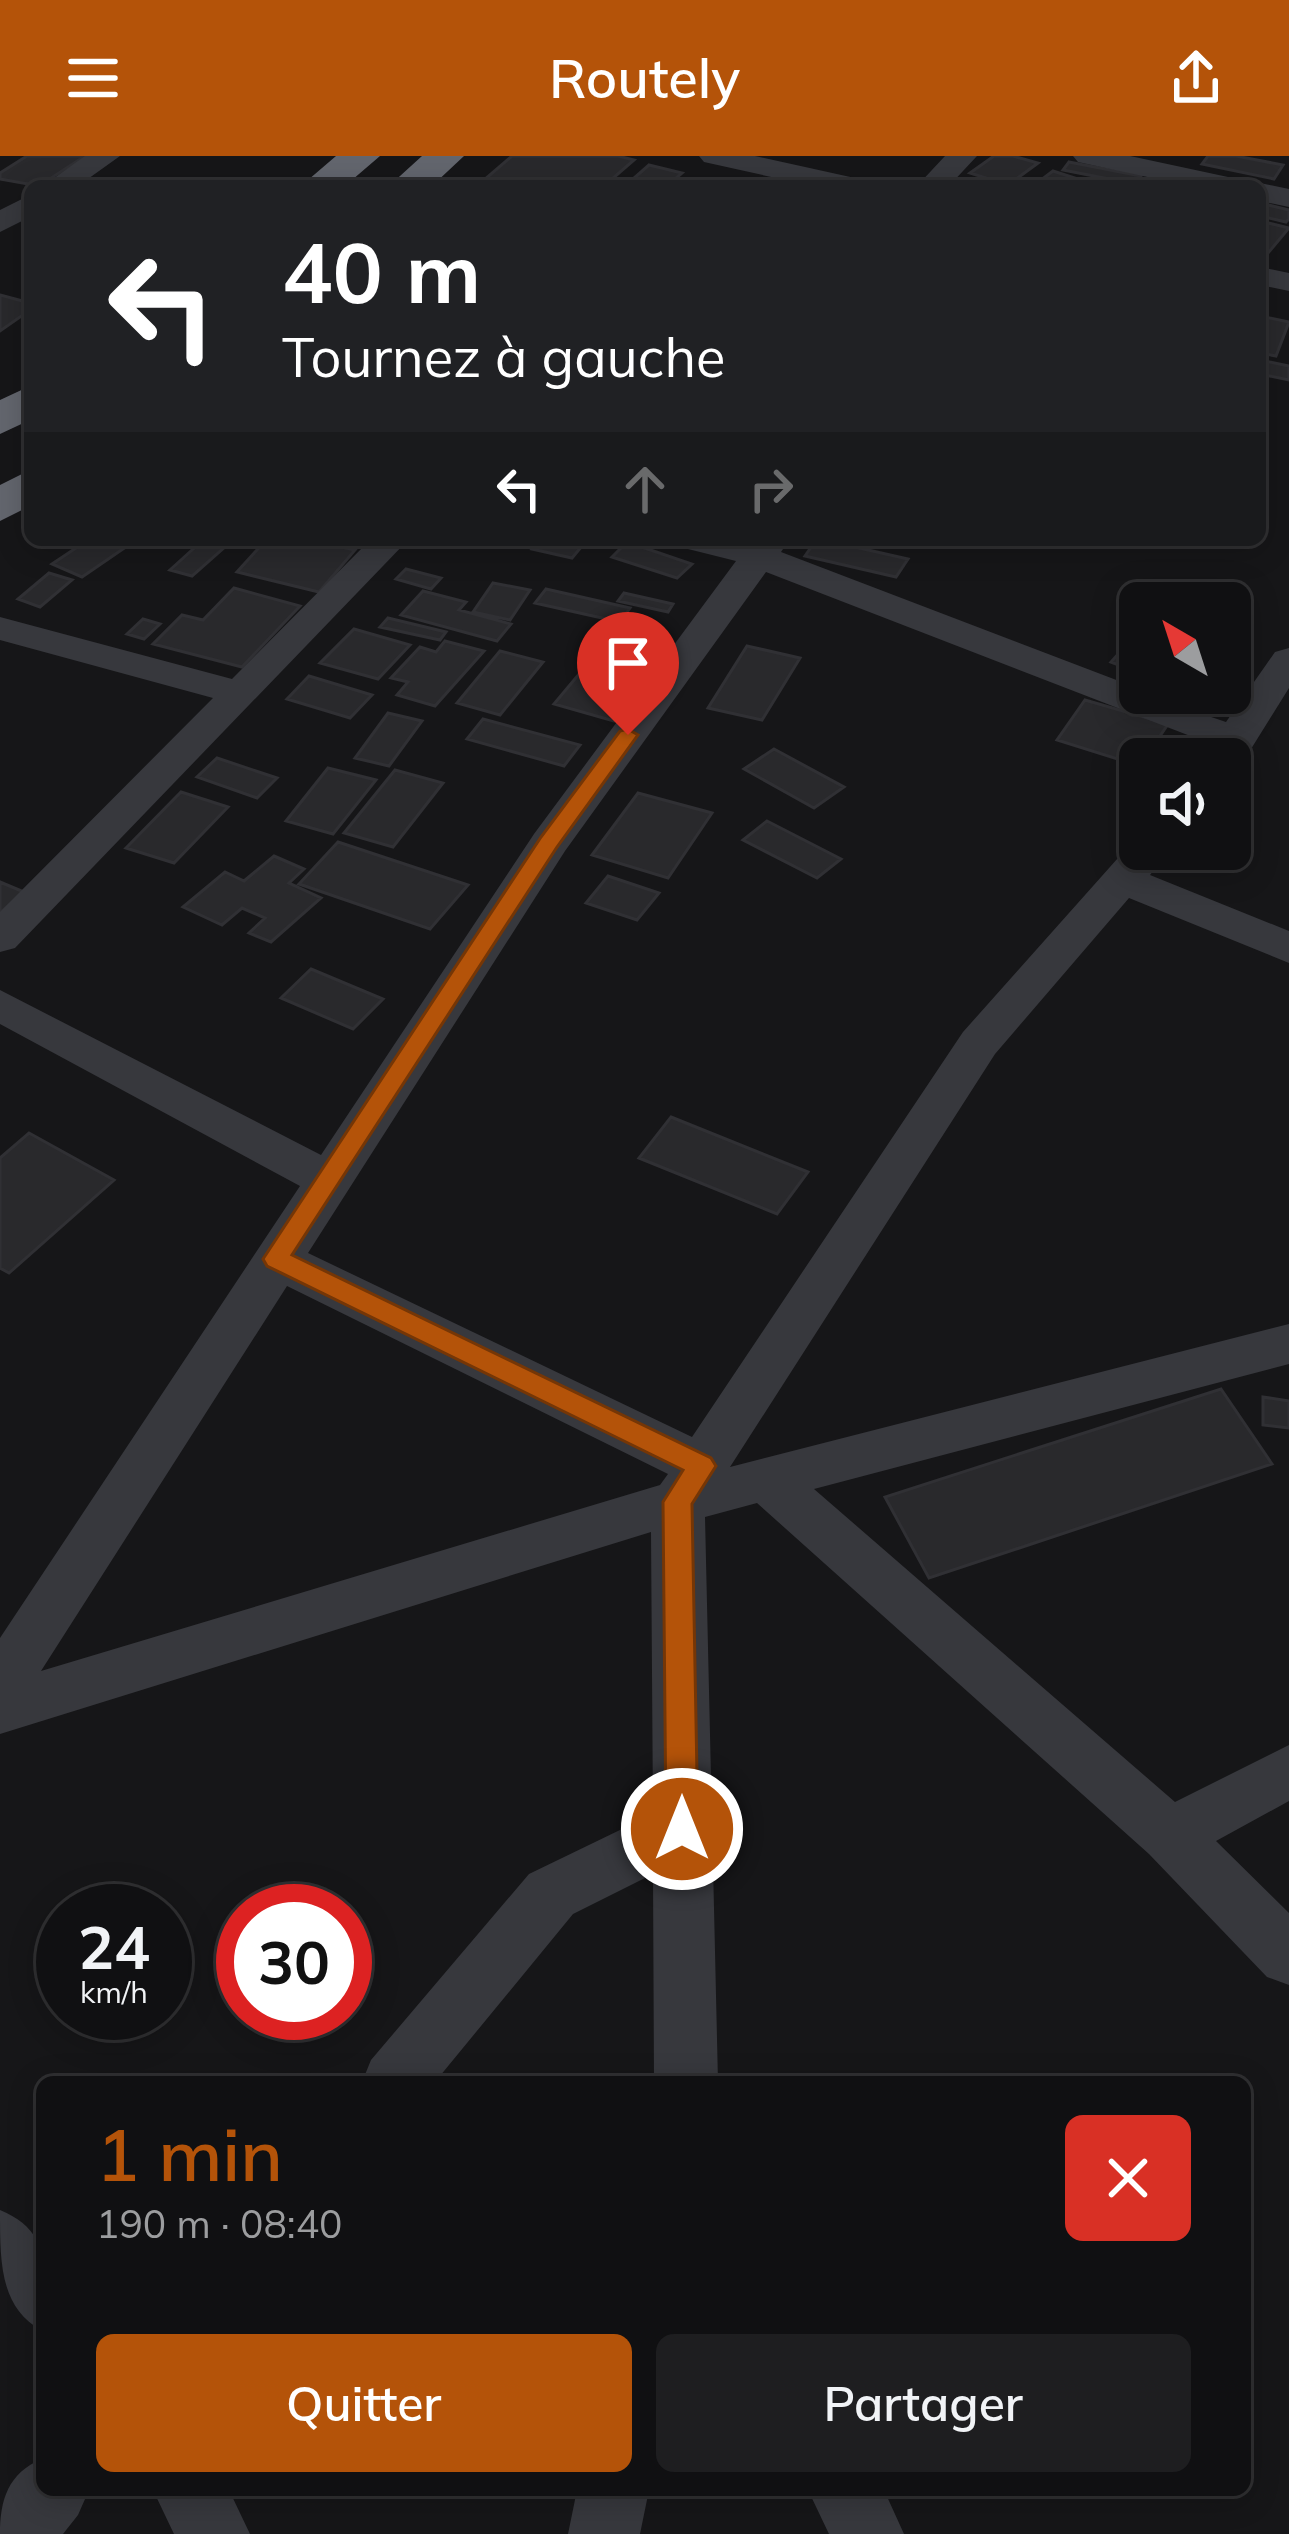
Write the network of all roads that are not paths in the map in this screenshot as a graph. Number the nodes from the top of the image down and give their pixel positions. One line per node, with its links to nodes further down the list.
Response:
1 (105, 156): 8 (street)
2 (361, 156): 9 (highway)
3 (446, 156): 10 (highway)
4 (714, 156): 7 (street)
5 (962, 156): 12 (street)
6 (1088, 156): 13 (street)
7 (746, 176): 11 (street)
8 (67, 180)
9 (328, 180)
10 (416, 180)
11 (789, 180)
12 (938, 180)
13 (1202, 180)
14 (24, 489): 15 (highway)
15 (0, 507)
16 (384, 546): 20 (street)
17 (764, 548): 21 (street); 28 (street)
18 (0, 628): 20 (street)
19 (1282, 682): 22 (street)
20 (240, 693): 25 (street)
21 (1204, 738)
22 (1238, 738)
23 (1131, 870): 32 (street)
24 (1147, 870): 26 (street)
25 (0, 938)
26 (1289, 948)
27 (0, 1005): 28 (street)
28 (328, 1180): 29 (street)
29 (276, 1259): 32 (street); 33 (street)
30 (1289, 1345): 31 (street)
31 (766, 1479): 32 (street); 37 (street)
32 (690, 1484): 34 (street); 36 (street)
33 (0, 1686)
34 (0, 1709)
35 (1289, 1771): 37 (street)
36 (682, 1829): 39 (street); 40 (street)
37 (1170, 1835): 38 (street)
38 (1289, 1956)
39 (399, 2076)
40 (686, 2076)
41 (0, 2244): 42 (street)
42 (36, 2289)
43 (48, 2496): 47 (street)
44 (192, 2496): 48 (street)
45 (612, 2496): 49 (street)
46 (847, 2496): 50 (street)
47 (17, 2534)
48 (214, 2534)
49 (604, 2534)
50 (868, 2534)

